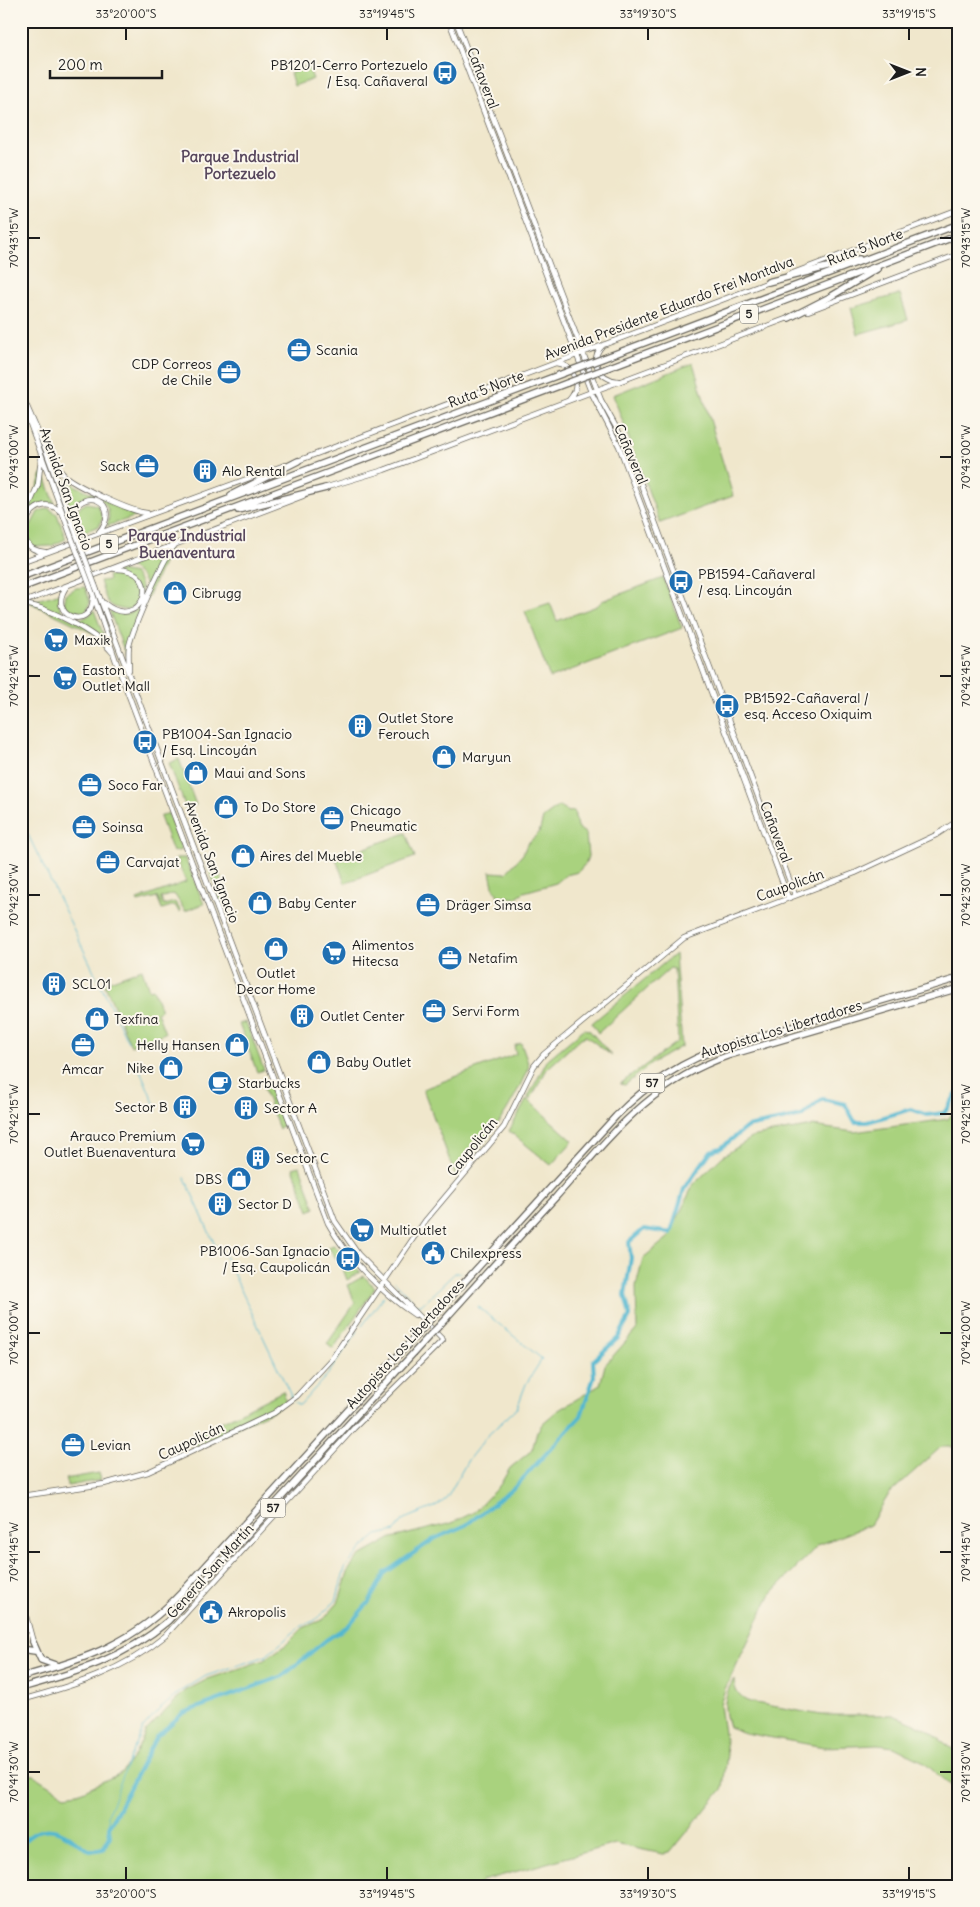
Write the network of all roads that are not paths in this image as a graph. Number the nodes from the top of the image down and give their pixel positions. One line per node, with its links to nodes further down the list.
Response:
1 (449, 21): 4 (main road, Cañaveral)
2 (456, 21): 3 (main road, Cañaveral)
3 (463, 39): 4 (main road); 14 (main road, Cañaveral)
4 (457, 41): 15 (main road, Cañaveral)
5 (959, 210): 11 (main road, Avenida Presidente Eduardo Frei Montalva)
6 (959, 224): 9 (highway, Ruta 5 Norte / 5)
7 (959, 235): 10 (highway, Ruta 5 Norte / 5)
8 (959, 254): 12 (main road)
9 (878, 255): 11 (highway); 27 (highway, Ruta 5 Norte / 5, bridge)
10 (892, 261): 12 (highway); 30 (highway, Ruta 5 Norte / 5, bridge)
11 (768, 282): 13 (main road, Avenida Presidente Eduardo Frei Montalva)
12 (789, 318): 17 (main road)
13 (606, 342): 14 (main road, Avenida Presidente Eduardo Frei Montalva); 17 (main road)
14 (582, 352): 15 (main road, Avenida Presidente Eduardo Frei Montalva); 18 (main road, Cañaveral)
15 (576, 354): 16 (main road, Avenida Presidente Eduardo Frei Montalva); 19 (main road, Cañaveral)
16 (553, 363): 22 (main road); 25 (main road, Avenida Presidente Eduardo Frei Montalva)
17 (620, 381): 18 (main road)
18 (597, 390): 19 (main road); 53 (main road, Cañaveral)
19 (591, 392): 22 (main road); 54 (main road, Cañaveral)
20 (21, 393): 23 (main road, Avenida San Ignacio)
21 (21, 399): 24 (main road, Avenida San Ignacio)
22 (568, 401): 26 (main road)
23 (45, 448): 28 (main road); 31 (main road, Avenida San Ignacio)
24 (41, 457): 29 (main road, Avenida San Ignacio); 32 (main road)
25 (298, 461): 27 (highway); 28 (main road, Avenida Presidente Eduardo Frei Montalva)
26 (326, 488): 30 (highway); 35 (main road)
27 (197, 511): 39 (highway, Ruta 5 Norte / 5)
28 (151, 513): 33 (main road, Avenida Presidente Eduardo Frei Montalva)
29 (63, 515): 34 (main road, Avenida San Ignacio); 36 (main road)
30 (209, 518): 42 (highway, Ruta 5 Norte / 5)
31 (71, 519): 33 (main road); 34 (main road, Avenida San Ignacio)
32 (21, 524)
33 (98, 533): 36 (main road, Avenida Presidente Eduardo Frei Montalva)
34 (74, 535): 40 (main road, Avenida San Ignacio, bridge)
35 (176, 544): 38 (main road); 49 (main road)
36 (46, 552): 37 (main road, Avenida Presidente Eduardo Frei Montalva)
37 (21, 562)
38 (109, 570): 41 (main road); 44 (main road)
39 (21, 577)
40 (93, 585): 43 (main road, Avenida San Ignacio); 44 (main road, Avenida San Ignacio)
41 (67, 586): 43 (main road); 45 (main road)
42 (21, 588)
43 (93, 594): 46 (main road, Avenida San Ignacio)
44 (102, 602): 47 (main road, Avenida San Ignacio)
45 (21, 604): 46 (main road)
46 (114, 655): 48 (main road, Avenida San Ignacio)
47 (125, 664): 48 (main road); 49 (main road, Avenida San Ignacio)
48 (118, 667): 51 (main road, Avenida San Ignacio)
49 (129, 675): 50 (main road, Avenida San Ignacio)
50 (171, 786): 51 (main road); 55 (main road, Avenida San Ignacio)
51 (164, 788): 56 (main road, Avenida San Ignacio)
52 (959, 820): 53 (main road, Caupolicán)
53 (795, 895): 54 (main road, Caupolicán)
54 (788, 897): 67 (main road, Caupolicán)
55 (224, 926): 56 (main road); 59 (main road, Avenida San Ignacio)
56 (217, 928): 60 (main road, Avenida San Ignacio)
57 (959, 978): 76 (highway, Autopista Los Libertadores / 57, bridge)
58 (959, 988): 78 (highway, Autopista Los Libertadores / 57, bridge)
59 (269, 1046): 60 (main road); 61 (main road, Avenida San Ignacio)
60 (262, 1049): 62 (main road, Avenida San Ignacio)
61 (316, 1171): 62 (main road); 63 (main road, Avenida San Ignacio)
62 (309, 1174): 64 (main road, Avenida San Ignacio)
63 (324, 1192): 64 (main road); 65 (main road, Avenida San Ignacio)
64 (317, 1195): 66 (main road, Avenida San Ignacio)
65 (373, 1270): 66 (main road); 67 (main road, Avenida San Ignacio)
66 (369, 1275): 68 (main road, Avenida San Ignacio)
67 (384, 1281): 68 (main road, Caupolicán); 69 (main road, Avenida San Ignacio)
68 (381, 1286): 69 (main road, Avenida San Ignacio); 71 (main road, Caupolicán)
69 (418, 1317): 70 (main road, Avenida San Ignacio)
70 (443, 1340): 79 (main road, General San Martín)
71 (21, 1496)
72 (21, 1598): 73 (main road)
73 (33, 1642): 75 (highway)
74 (28, 1650): 75 (highway)
75 (35, 1651): 76 (highway)
76 (62, 1666): 77 (highway, Autopista Los Libertadores / 57)
77 (21, 1677)
78 (21, 1688)
79 (21, 1700)

